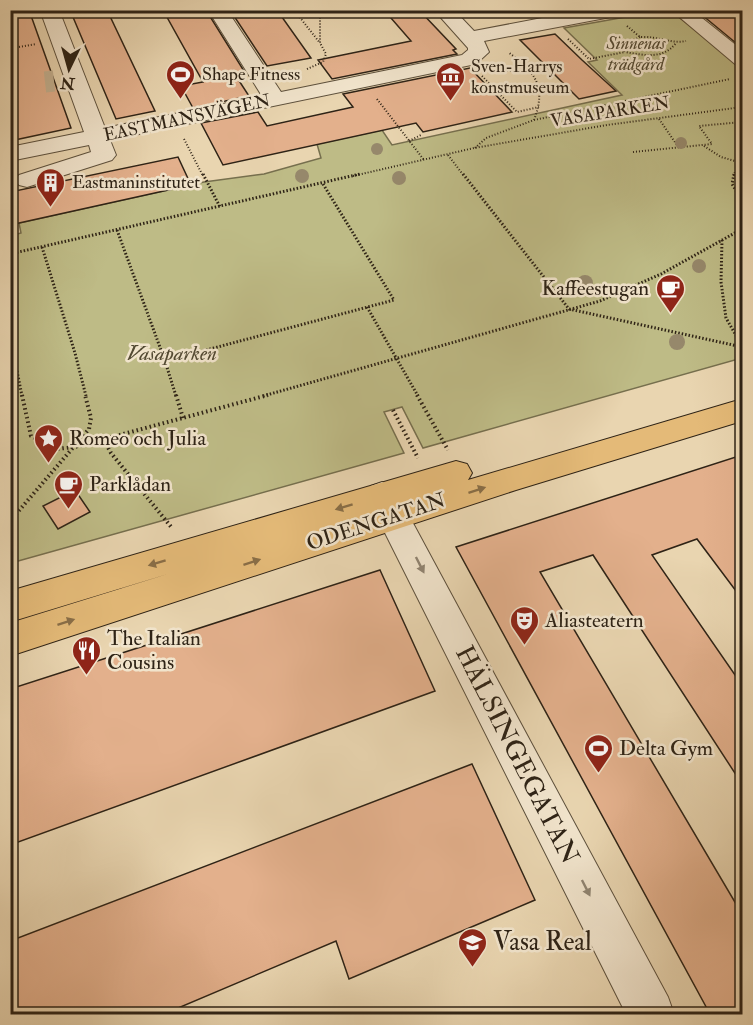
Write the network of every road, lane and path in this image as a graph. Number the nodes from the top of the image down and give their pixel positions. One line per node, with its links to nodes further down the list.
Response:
1 (49, 10): 29 (street)
2 (217, 10): 33 (street)
3 (273, 10): 11 (path)
4 (294, 10): 18 (path)
5 (320, 10): 18 (path)
6 (443, 10): 17 (street)
7 (501, 10): 14 (street)
8 (680, 10): 15 (street)
9 (736, 10): 12 (path)
10 (613, 11): 13 (street); 16 (path)
11 (256, 13)
12 (742, 15)
13 (550, 23): 14 (street); 23 (path)
14 (518, 29): 17 (street)
15 (712, 35): 19 (path); 24 (street)
16 (640, 37): 19 (path); 23 (path)
17 (471, 38): 25 (street)
18 (320, 43): 27 (path)
19 (676, 43): 23 (path)
20 (40, 44): 21 (path)
21 (19, 47)
22 (500, 49): 28 (path)
23 (625, 52)
24 (742, 60)
25 (472, 64): 33 (street, EASTMANSVÄGEN); 34 (path)
26 (490, 69): 28 (path)
27 (305, 70)
28 (533, 74): 34 (path)
29 (75, 77): 31 (street); 41 (street)
30 (734, 78): 37 (path)
31 (54, 81)
32 (371, 92): 42 (path)
33 (274, 100): 41 (street, EASTMANSVÄGEN)
34 (540, 106): 37 (path)
35 (742, 107): 36 (path, VASAPARKEN)
36 (659, 118): 44 (path, VASAPARKEN); 45 (path)
37 (534, 120): 44 (path)
38 (742, 122): 43 (path)
39 (180, 132): 54 (path)
40 (421, 135): 42 (path)
41 (98, 136): 47 (street, EASTMANSVÄGEN); 51 (street)
42 (409, 141): 49 (path)
43 (703, 146): 45 (path); 50 (path)
44 (474, 148): 48 (path, VASAPARKEN)
45 (679, 148): 46 (path)
46 (633, 152)
47 (10, 154)
48 (448, 154): 49 (path, VASAPARKEN); 61 (path)
49 (424, 160): 52 (path, VASAPARKEN)
50 (742, 164): 53 (path)
51 (27, 180)
52 (323, 183): 54 (path, VASAPARKEN); 60 (path)
53 (742, 200)
54 (220, 207): 56 (path, VASAPARKEN)
55 (742, 229): 57 (path)
56 (117, 230): 58 (path, VASAPARKEN); 65 (path)
57 (722, 240): 61 (path); 62 (path)
58 (42, 247): 59 (path, VASAPARKEN); 71 (path)
59 (10, 254)
60 (367, 307): 64 (path); 65 (path)
61 (569, 309): 62 (path); 64 (path)
62 (742, 346)
63 (10, 355): 71 (path)
64 (397, 360): 69 (path); 72 (path)
65 (165, 361): 69 (path)
66 (742, 389): 74 (main road, ODENGATAN)
67 (393, 410): 73 (path)
68 (742, 410): 74 (main road, ODENGATAN, one-way to 68)
69 (183, 418): 70 (path)
70 (104, 440): 71 (path); 76 (path)
71 (75, 447): 75 (path)
72 (450, 453)
73 (419, 462)
74 (388, 506): 77 (main road, ODENGATAN, one-way to 77); 78 (main road, ODENGATAN, one-way to 74); 79 (street, HÄLSINGEGATAN, one-way to 79)
75 (10, 521)
76 (173, 529)
77 (10, 607)
78 (10, 640)
79 (651, 1014)

